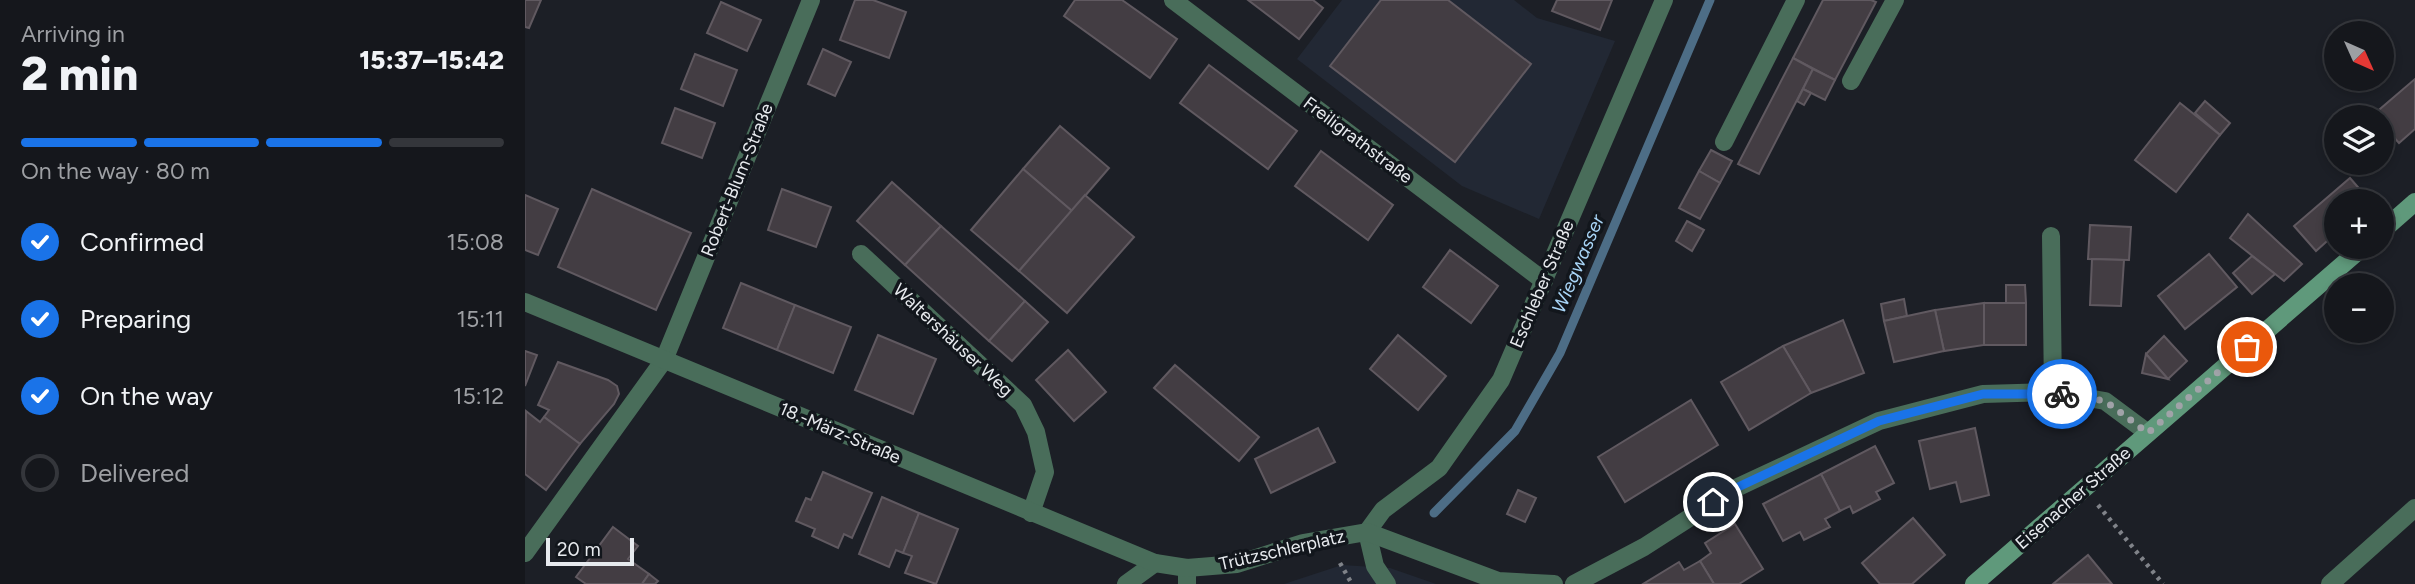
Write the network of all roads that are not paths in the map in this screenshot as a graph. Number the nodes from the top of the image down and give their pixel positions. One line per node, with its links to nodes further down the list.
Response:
1 (811, 0): 15 (street, Robert-Blum-Straße)
2 (1173, 0): 13 (street, Freiligrathstraße)
3 (1664, 0): 13 (street, Eschleber Straße)
4 (1796, 0): 7 (street)
5 (1895, 0): 6 (street)
6 (1851, 81)
7 (1724, 142)
8 (2415, 202): 9 (main road)
9 (2394, 220)
10 (2051, 236): 16 (street)
11 (861, 254): 19 (street, Waltershäuser Weg)
12 (2349, 259): 17 (main road, Eisenacher Straße)
13 (1544, 281): 20 (street, Eschleber Straße)
14 (525, 302): 15 (street, 18.-März-Straße)
15 (664, 360): 19 (street, 18.-März-Straße); 21 (street, Robert-Blum-Straße)
16 (2053, 392): 17 (street); 27 (street)
17 (2148, 433): 28 (main road, Eisenacher Straße)
18 (2415, 508): 29 (street)
19 (1031, 513): 22 (street, 18.-März-Straße)
20 (1367, 532): 23 (street, Trützschlerplatz); 25 (street); 26 (street)
21 (525, 553)
22 (1155, 563): 23 (street, Trützschlerplatz); 24 (street)
23 (1187, 576)
24 (1126, 584)
25 (1387, 584)
26 (1554, 584)
27 (1574, 584)
28 (1974, 584)
29 (2330, 584)

